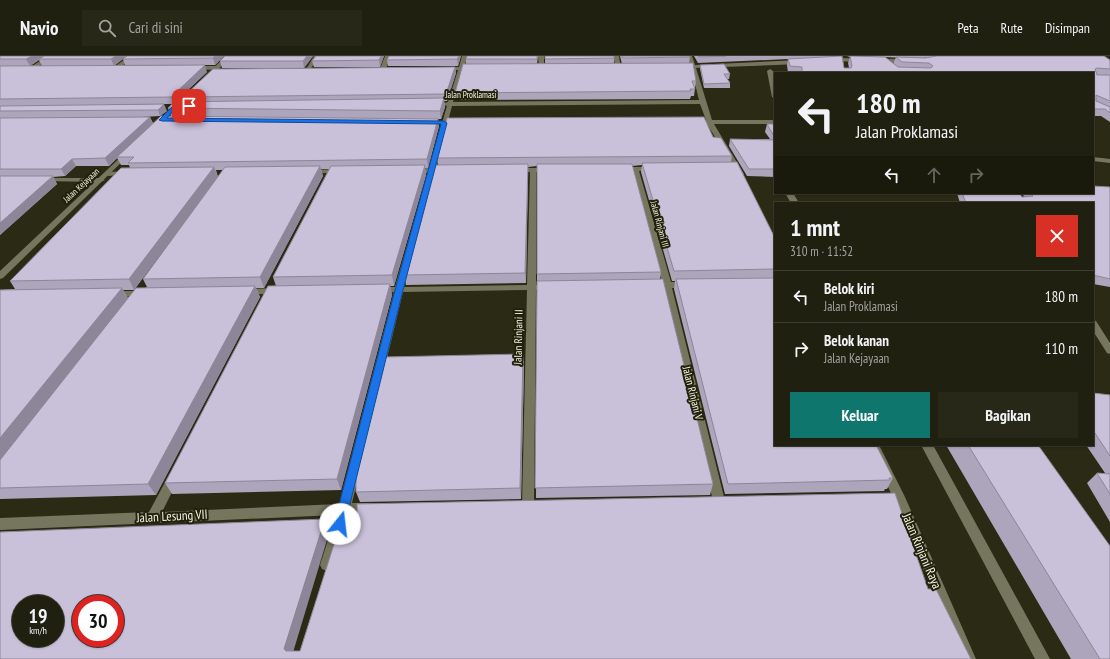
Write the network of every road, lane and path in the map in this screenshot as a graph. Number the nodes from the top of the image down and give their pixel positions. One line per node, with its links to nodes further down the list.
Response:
1 (52, 56): 30 (street)
2 (132, 56): 33 (street)
3 (229, 56): 38 (street)
4 (317, 56): 40 (street)
5 (388, 56): 35 (street)
6 (465, 56): 19 (street)
7 (541, 56): 22 (street)
8 (616, 56): 25 (street)
9 (690, 56): 16 (street)
10 (843, 58): 11 (street); 12 (street); 15 (street)
11 (820, 61)
12 (885, 61): 13 (street); 28 (street)
13 (914, 61)
14 (805, 62): 16 (street)
15 (844, 66)
16 (695, 67): 27 (street); 46 (street)
17 (129, 68): 33 (street)
18 (186, 68): 38 (street)
19 (462, 68): 20 (street); 37 (street); 48 (street)
20 (478, 68)
21 (534, 68): 22 (street)
22 (542, 68): 23 (street)
23 (549, 68)
24 (611, 68): 25 (street)
25 (619, 68): 26 (street)
26 (627, 68)
27 (672, 68)
28 (894, 68)
29 (23, 69): 30 (street)
30 (30, 69): 31 (street)
31 (46, 69)
32 (108, 69): 33 (street)
33 (115, 69)
34 (375, 69): 35 (street)
35 (383, 69): 36 (street)
36 (390, 69)
37 (438, 69)
38 (218, 70): 43 (street)
39 (300, 70): 40 (street)
40 (307, 70): 41 (street)
41 (315, 70)
42 (770, 71): 45 (street)
43 (203, 81)
44 (197, 86): 51 (street)
45 (774, 92)
46 (702, 102): 48 (street, Jalan Proklamasi); 55 (street)
47 (434, 104): 48 (street, Jalan Proklamasi)
48 (450, 104): 66 (street)
49 (189, 106): 51 (street)
50 (167, 107): 51 (street)
51 (175, 107): 53 (street)
52 (149, 120): 53 (street)
53 (166, 120): 57 (street)
54 (686, 122): 55 (street)
55 (709, 122): 56 (street); 62 (street)
56 (774, 122)
57 (151, 130)
58 (135, 147): 75 (street, Jalan Kejayaan)
59 (1094, 159): 60 (street)
60 (1110, 161)
61 (730, 168): 62 (street)
62 (738, 168): 78 (street)
63 (611, 169): 64 (street)
64 (635, 169): 65 (street); 80 (street, Jalan Rinjani III)
65 (658, 169)
66 (431, 170): 67 (street); 72 (street); 88 (street)
67 (454, 170)
68 (509, 170): 69 (street)
69 (533, 170): 70 (street); 85 (street, Jalan Rinjani II)
70 (556, 170)
71 (353, 171): 73 (street)
72 (408, 171)
73 (298, 172)
74 (134, 173): 75 (street)
75 (108, 174): 77 (street, Jalan Kejayaan)
76 (32, 180): 77 (street)
77 (102, 180): 79 (street, Jalan Kejayaan)
78 (744, 182)
79 (0, 276)
80 (667, 285): 81 (street); 82 (street); 103 (street, Jalan Rinjani V)
81 (698, 285)
82 (643, 286)
83 (563, 287): 85 (street)
84 (271, 288): 89 (street); 90 (street); 94 (street)
85 (531, 288): 88 (street); 106 (street, Jalan Rinjani II)
86 (141, 290): 91 (street); 92 (street); 93 (street)
87 (368, 290): 88 (street)
88 (399, 290): 108 (street)
89 (284, 291)
90 (238, 292)
91 (154, 293)
92 (99, 294)
93 (129, 306)
94 (262, 306)
95 (1094, 324): 96 (street)
96 (1110, 351)
97 (874, 446): 100 (street, Jalan Rinjani Raya)
98 (928, 446): 114 (street)
99 (178, 468): 110 (street)
100 (899, 497): 101 (street); 113 (street, Jalan Rinjani Raya)
101 (883, 498)
102 (704, 501): 103 (street)
103 (719, 501): 104 (street)
104 (735, 501)
105 (513, 505): 106 (street)
106 (528, 505): 107 (street)
107 (544, 505)
108 (344, 508): 109 (street, Jalan Lesung VII); 110 (street, Jalan Lesung VII); 112 (street)
109 (382, 508)
110 (153, 517): 111 (street, Jalan Lesung VII)
111 (0, 524)
112 (324, 576)
113 (969, 659)
114 (1043, 659)

